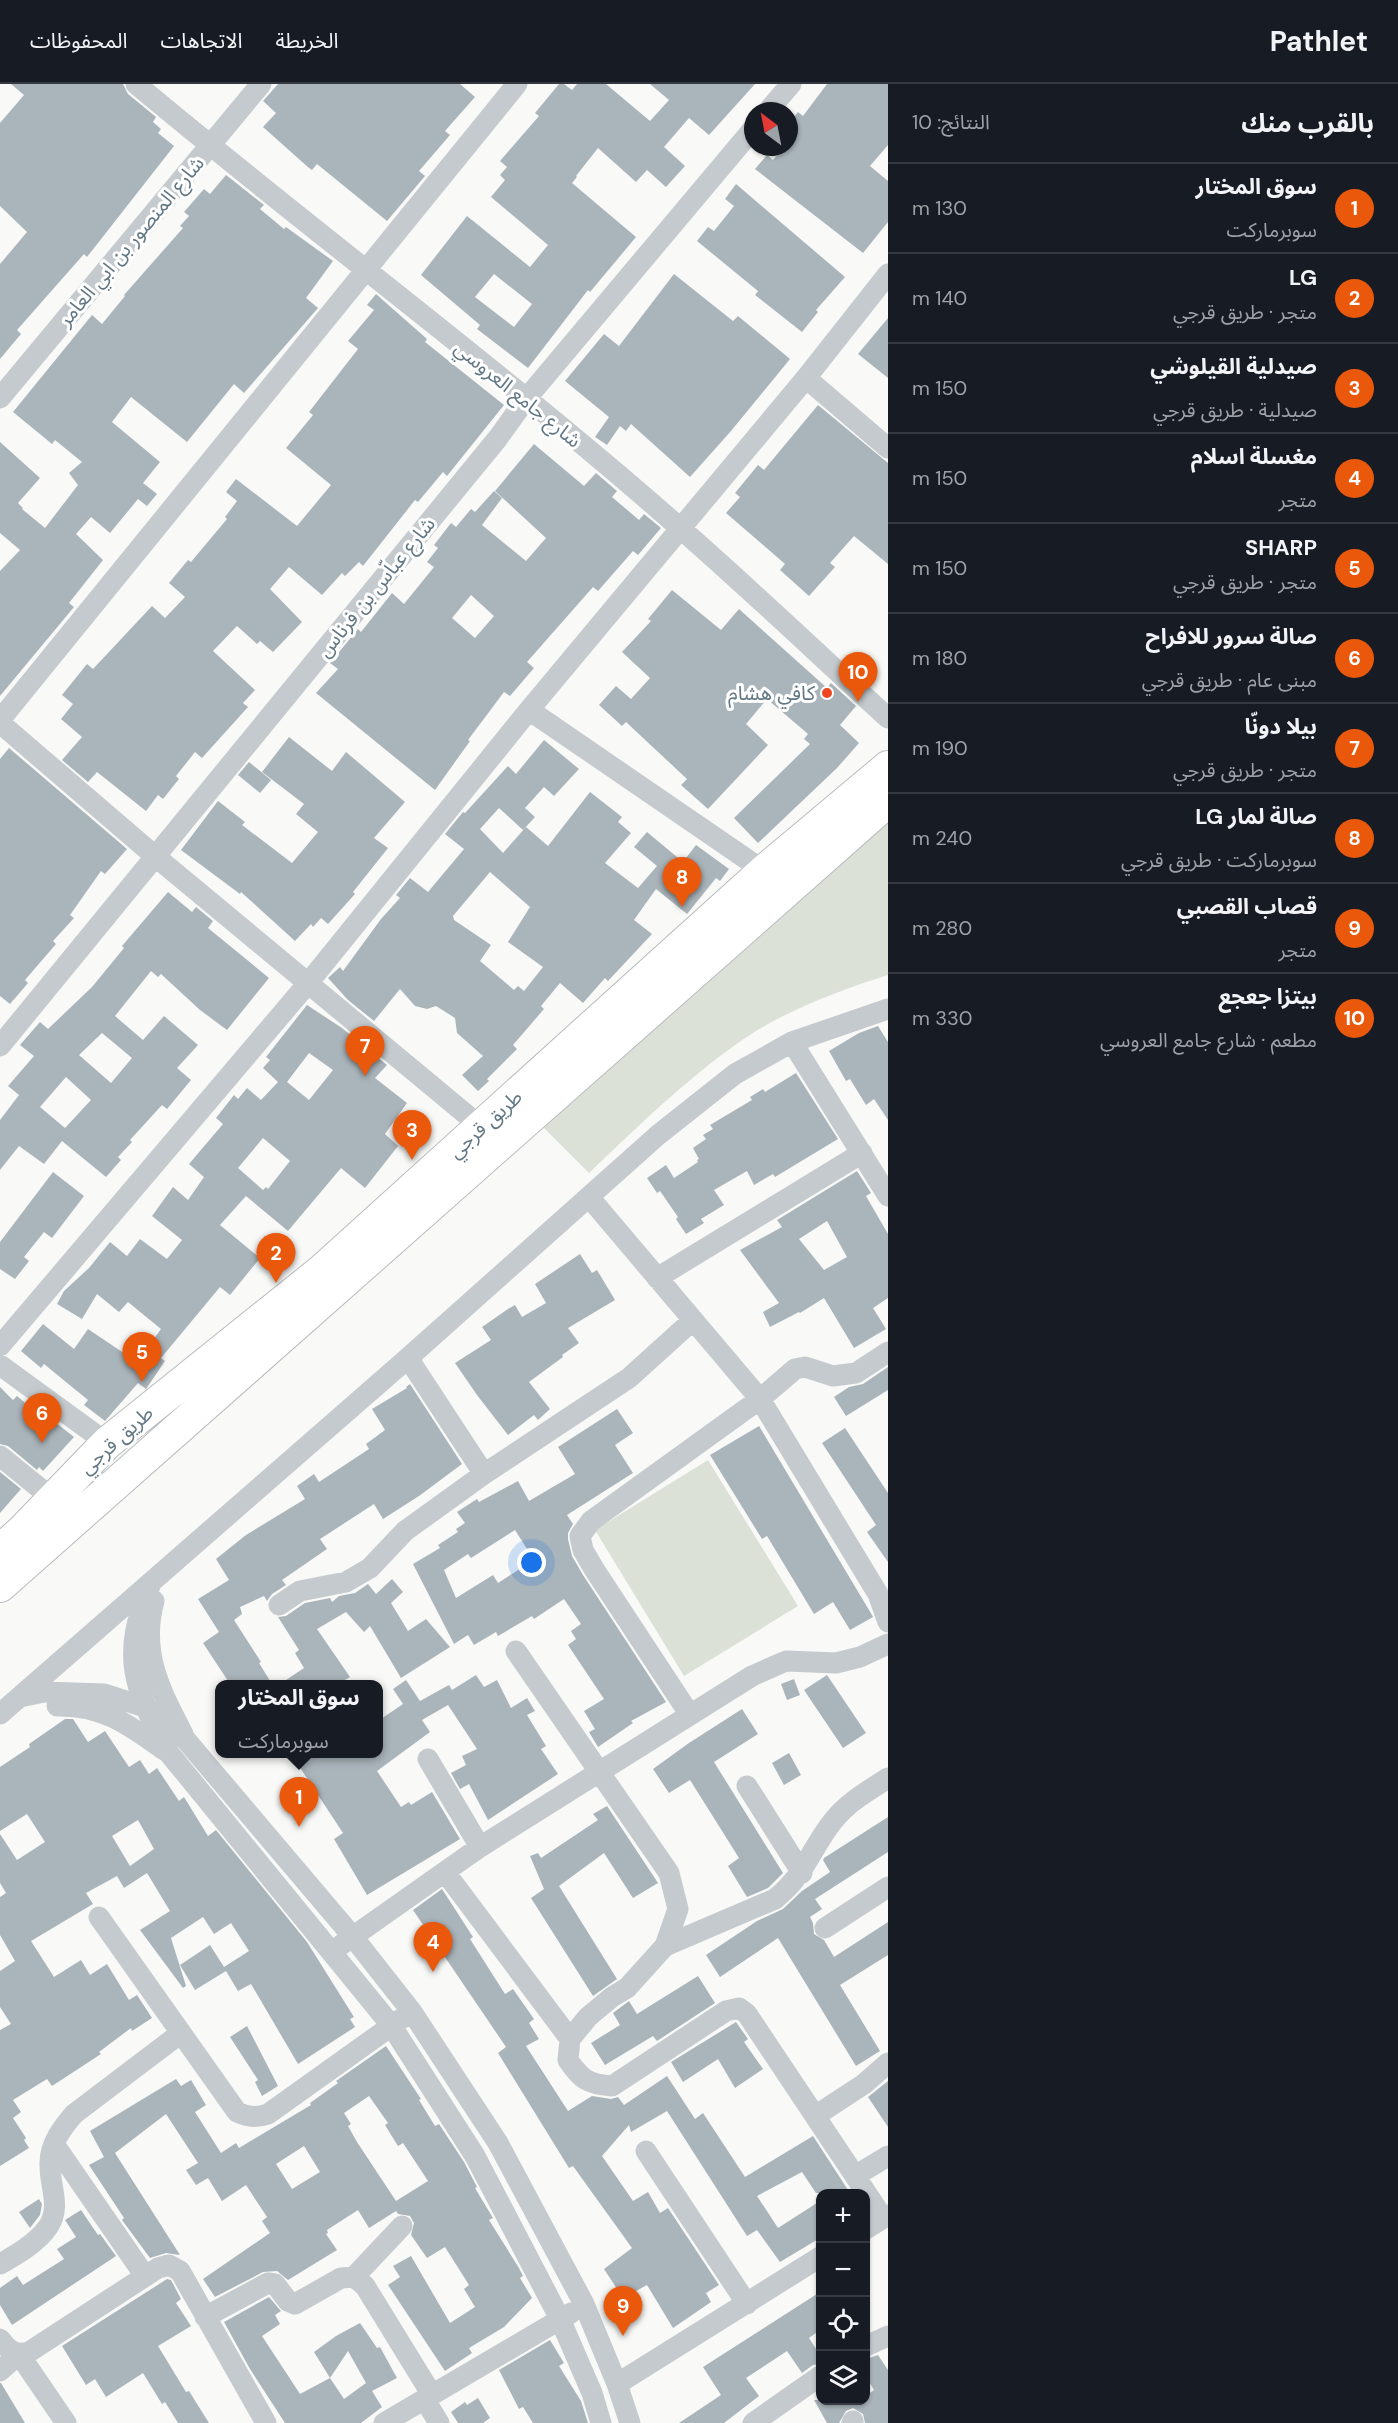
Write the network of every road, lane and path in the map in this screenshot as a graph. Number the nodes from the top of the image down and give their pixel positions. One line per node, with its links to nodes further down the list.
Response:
1 (136, 84): 7 (street, شارع جامع العروسي)
2 (261, 84): 7 (street, شارع المنصور بن ابي العامر)
3 (517, 84): 8 (street)
4 (791, 84): 5 (street)
5 (776, 102)
6 (744, 140): 12 (street, شارع عباّس بن فرناس)
7 (210, 146): 8 (street, شارع جامع العروسي); 11 (street, شارع المنصور بن ابي العامر)
8 (366, 270): 12 (street, شارع جامع العروسي); 17 (street)
9 (888, 274): 10 (street)
10 (806, 378): 13 (street); 14 (street)
11 (0, 398)
12 (526, 399): 14 (street, شارع جامع العروسي); 20 (street, شارع عباّس بن فرناس)
13 (888, 448)
14 (680, 527): 15 (street); 16 (street, شارع جامع العروسي)
15 (529, 710): 21 (street); 22 (street)
16 (888, 718)
17 (0, 722): 20 (street)
18 (888, 767): 21 (highway, طريق قرجي)
19 (888, 801): 26 (highway, طريق قرجي)
20 (156, 857): 22 (street); 25 (street, شارع عباّس بن فرناس)
21 (764, 871): 26 (highway, طريق قرجي)
22 (309, 982): 26 (street); 32 (street)
23 (888, 1009): 24 (street)
24 (792, 1042): 27 (street); 29 (street)
25 (0, 1046)
26 (492, 1136): 37 (highway, طريق قرجي); 43 (highway, طريق قرجي)
27 (862, 1153): 28 (street); 30 (street)
28 (888, 1196)
29 (590, 1197): 30 (street); 34 (street)
30 (657, 1278): 31 (street)
31 (692, 1321): 36 (street); 39 (street)
32 (0, 1346)
33 (888, 1352): 36 (street)
34 (408, 1358): 39 (street); 42 (street)
35 (0, 1365): 37 (street)
36 (760, 1399): 45 (street); 51 (street)
37 (107, 1443): 40 (highway, طريق قرجي)
38 (0, 1456): 40 (street)
39 (484, 1474): 44 (street)
40 (53, 1499): 41 (highway, طريق قرجي)
41 (0, 1551)
42 (157, 1578): 48 (street); 49 (street); 52 (street)
43 (0, 1586)
44 (279, 1605)
45 (888, 1622)
46 (888, 1644): 51 (street)
47 (516, 1651): 55 (street)
48 (20, 1696): 49 (street); 50 (street)
49 (144, 1707): 52 (street); 53 (street)
50 (0, 1714): 53 (street)
51 (690, 1715): 55 (street)
52 (186, 1740): 64 (street)
53 (168, 1752): 66 (street)
54 (428, 1759): 58 (street)
55 (599, 1772): 58 (street); 65 (street)
56 (888, 1778): 60 (street)
57 (747, 1786): 60 (street)
58 (480, 1847): 59 (street)
59 (445, 1872): 64 (street); 70 (street)
60 (802, 1873): 65 (street)
61 (888, 1887): 63 (street)
62 (99, 1917): 69 (street)
63 (825, 1928)
64 (353, 1937): 66 (street); 67 (street)
65 (665, 1946): 70 (street)
66 (331, 1952): 68 (street)
67 (412, 2012): 68 (street); 83 (street)
68 (391, 2025): 69 (street); 86 (street)
69 (181, 2033): 73 (street)
70 (570, 2039): 72 (street)
71 (888, 2063): 72 (street)
72 (815, 2116): 76 (street)
73 (54, 2144): 80 (street); 81 (street)
74 (646, 2151): 84 (street)
75 (888, 2156): 76 (street)
76 (855, 2176): 77 (street)
77 (879, 2220)
78 (402, 2226): 82 (street)
79 (816, 2260): 84 (street)
80 (0, 2264)
81 (145, 2276): 85 (street); 90 (street)
82 (354, 2277): 85 (street); 94 (street)
83 (584, 2304): 86 (street); 93 (street)
84 (747, 2304): 93 (street)
85 (205, 2317): 96 (street)
86 (560, 2319): 94 (street); 99 (street)
87 (888, 2336): 89 (street)
88 (0, 2339): 90 (street)
89 (870, 2344)
90 (20, 2354): 91 (street); 95 (street)
91 (0, 2371)
92 (816, 2379): 101 (street)
93 (617, 2384): 100 (street)
94 (428, 2398): 97 (street); 98 (street)
95 (66, 2423)
96 (266, 2423)
97 (384, 2423)
98 (439, 2423)
99 (601, 2423)
100 (630, 2423)
101 (753, 2423)

